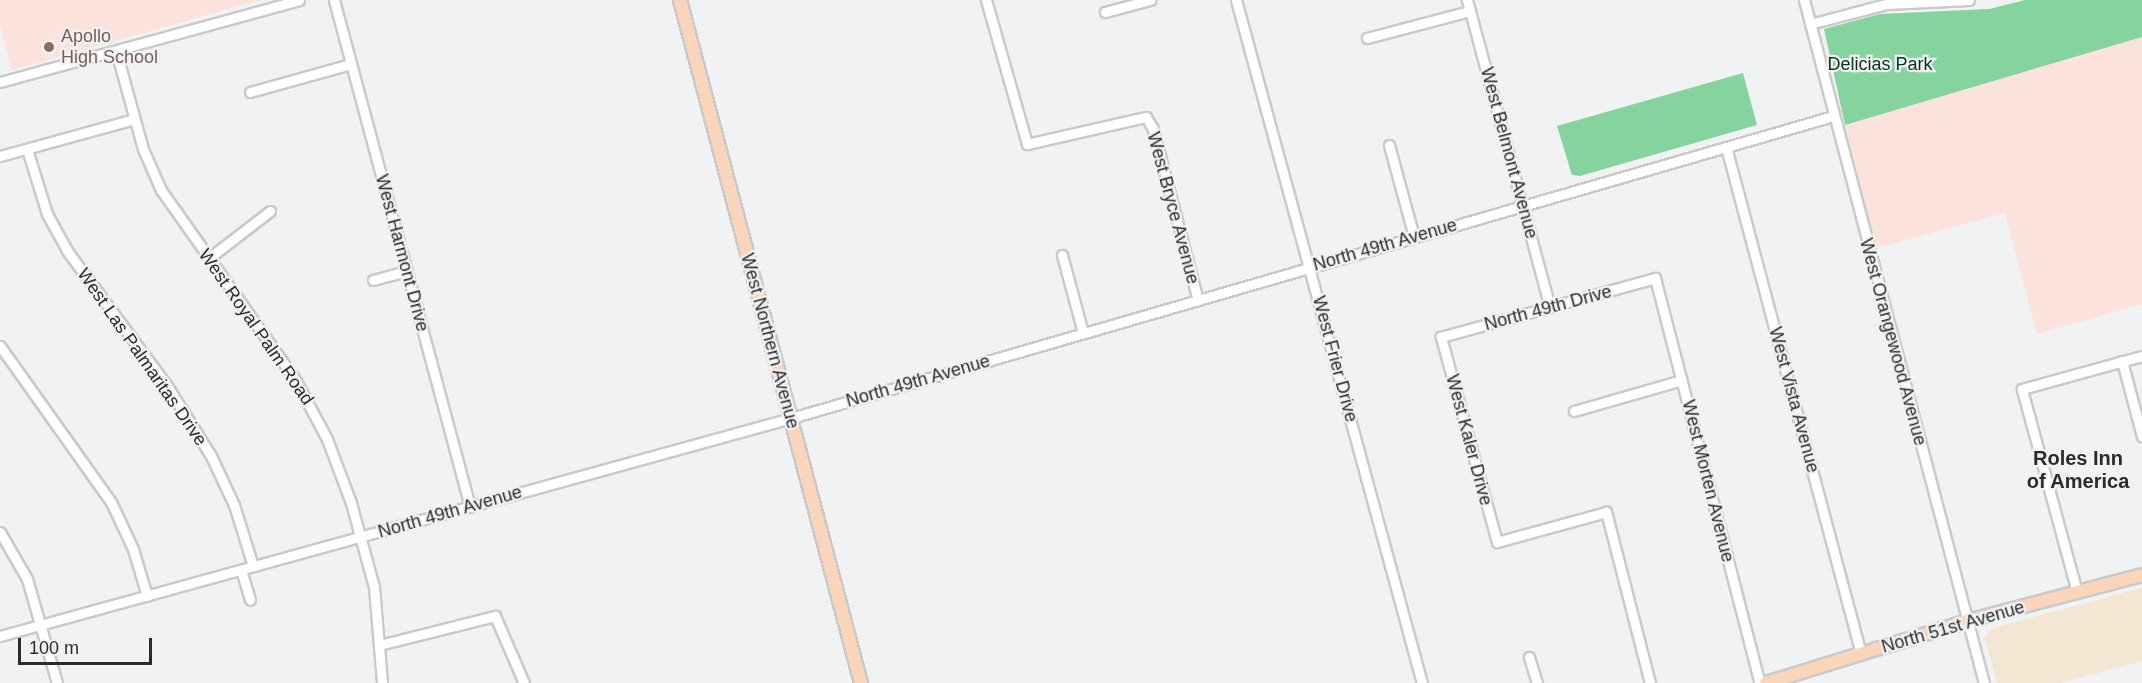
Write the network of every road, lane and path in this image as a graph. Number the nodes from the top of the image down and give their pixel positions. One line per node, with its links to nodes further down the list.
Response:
1 (299, 0): 14 (street)
2 (334, 0): 15 (street, West Harmont Drive)
3 (680, 0): 42 (main road, West Northern Avenue)
4 (986, 0): 33 (street, West Bryce Avenue)
5 (1150, 0): 11 (street)
6 (1236, 0): 29 (street, West Frier Drive)
7 (1467, 0): 10 (street, West Belmont Avenue)
8 (1804, 0): 12 (street, West Orangewood Avenue)
9 (1970, 0): 12 (street)
10 (1470, 11): 13 (street); 24 (street, West Belmont Avenue)
11 (1105, 12)
12 (1810, 24): 18 (street, West Orangewood Avenue)
13 (1367, 38)
14 (116, 51): 16 (street); 19 (street, West Royal Palm Road)
15 (351, 64): 17 (street); 30 (street, West Harmont Drive)
16 (0, 82)
17 (250, 92)
18 (1833, 116): 21 (street, North 49th Avenue); 53 (street, West Orangewood Avenue)
19 (134, 119): 22 (street); 28 (street, West Royal Palm Road)
20 (1389, 145): 26 (street)
21 (1726, 147): 24 (street, North 49th Avenue); 57 (street, West Vista Avenue)
22 (27, 149): 23 (street); 47 (street, West Las Palmaritas Drive)
23 (0, 156)
24 (1523, 206): 26 (street, North 49th Avenue); 34 (street, West Belmont Avenue)
25 (270, 211): 28 (street)
26 (1414, 237): 29 (street, North 49th Avenue)
27 (1062, 255): 35 (street)
28 (209, 258): 46 (street, West Royal Palm Road)
29 (1308, 267): 33 (street, North 49th Avenue); 63 (street, West Frier Drive)
30 (407, 271): 32 (street); 44 (street, West Harmont Drive)
31 (1655, 278): 34 (street, North 49th Drive); 40 (street, West Morten Avenue)
32 (373, 280)
33 (1198, 300): 35 (street, North 49th Avenue)
34 (1550, 307): 36 (street, North 49th Drive)
35 (1083, 333): 42 (street, North 49th Avenue)
36 (1441, 337): 65 (street, West Kaler Drive)
37 (0, 346): 51 (street)
38 (2142, 356): 39 (street)
39 (2122, 361): 43 (street); 50 (street)
40 (1682, 380): 41 (street); 66 (street, West Morten Avenue)
41 (1574, 411)
42 (791, 418): 44 (street, North 49th Avenue); 62 (main road, West Northern Avenue)
43 (2142, 436)
44 (470, 507): 46 (street, North 49th Avenue)
45 (0, 532): 54 (street)
46 (362, 537): 47 (street, North 49th Avenue); 56 (street, West Royal Palm Road)
47 (253, 566): 48 (street, North 49th Avenue)
48 (241, 570): 51 (street, North 49th Avenue); 52 (street)
49 (2142, 575): 50 (main road, North 51st Avenue)
50 (2077, 592): 53 (main road, North 51st Avenue)
51 (147, 596): 54 (street, North 49th Avenue)
52 (250, 600)
53 (1967, 621): 57 (main road, North 51st Avenue); 68 (street, West Orangewood Avenue)
54 (42, 624): 55 (street, North 49th Avenue); 59 (street)
55 (0, 636)
56 (379, 645): 60 (street, West Royal Palm Road); 61 (street)
57 (1861, 654): 67 (main road, North 51st Avenue)
58 (1529, 657): 64 (street)
59 (57, 683)
60 (382, 683)
61 (524, 683)
62 (861, 683)
63 (1422, 683)
64 (1537, 683)
65 (1650, 683)
66 (1760, 683)
67 (1766, 683)
68 (1983, 683)

